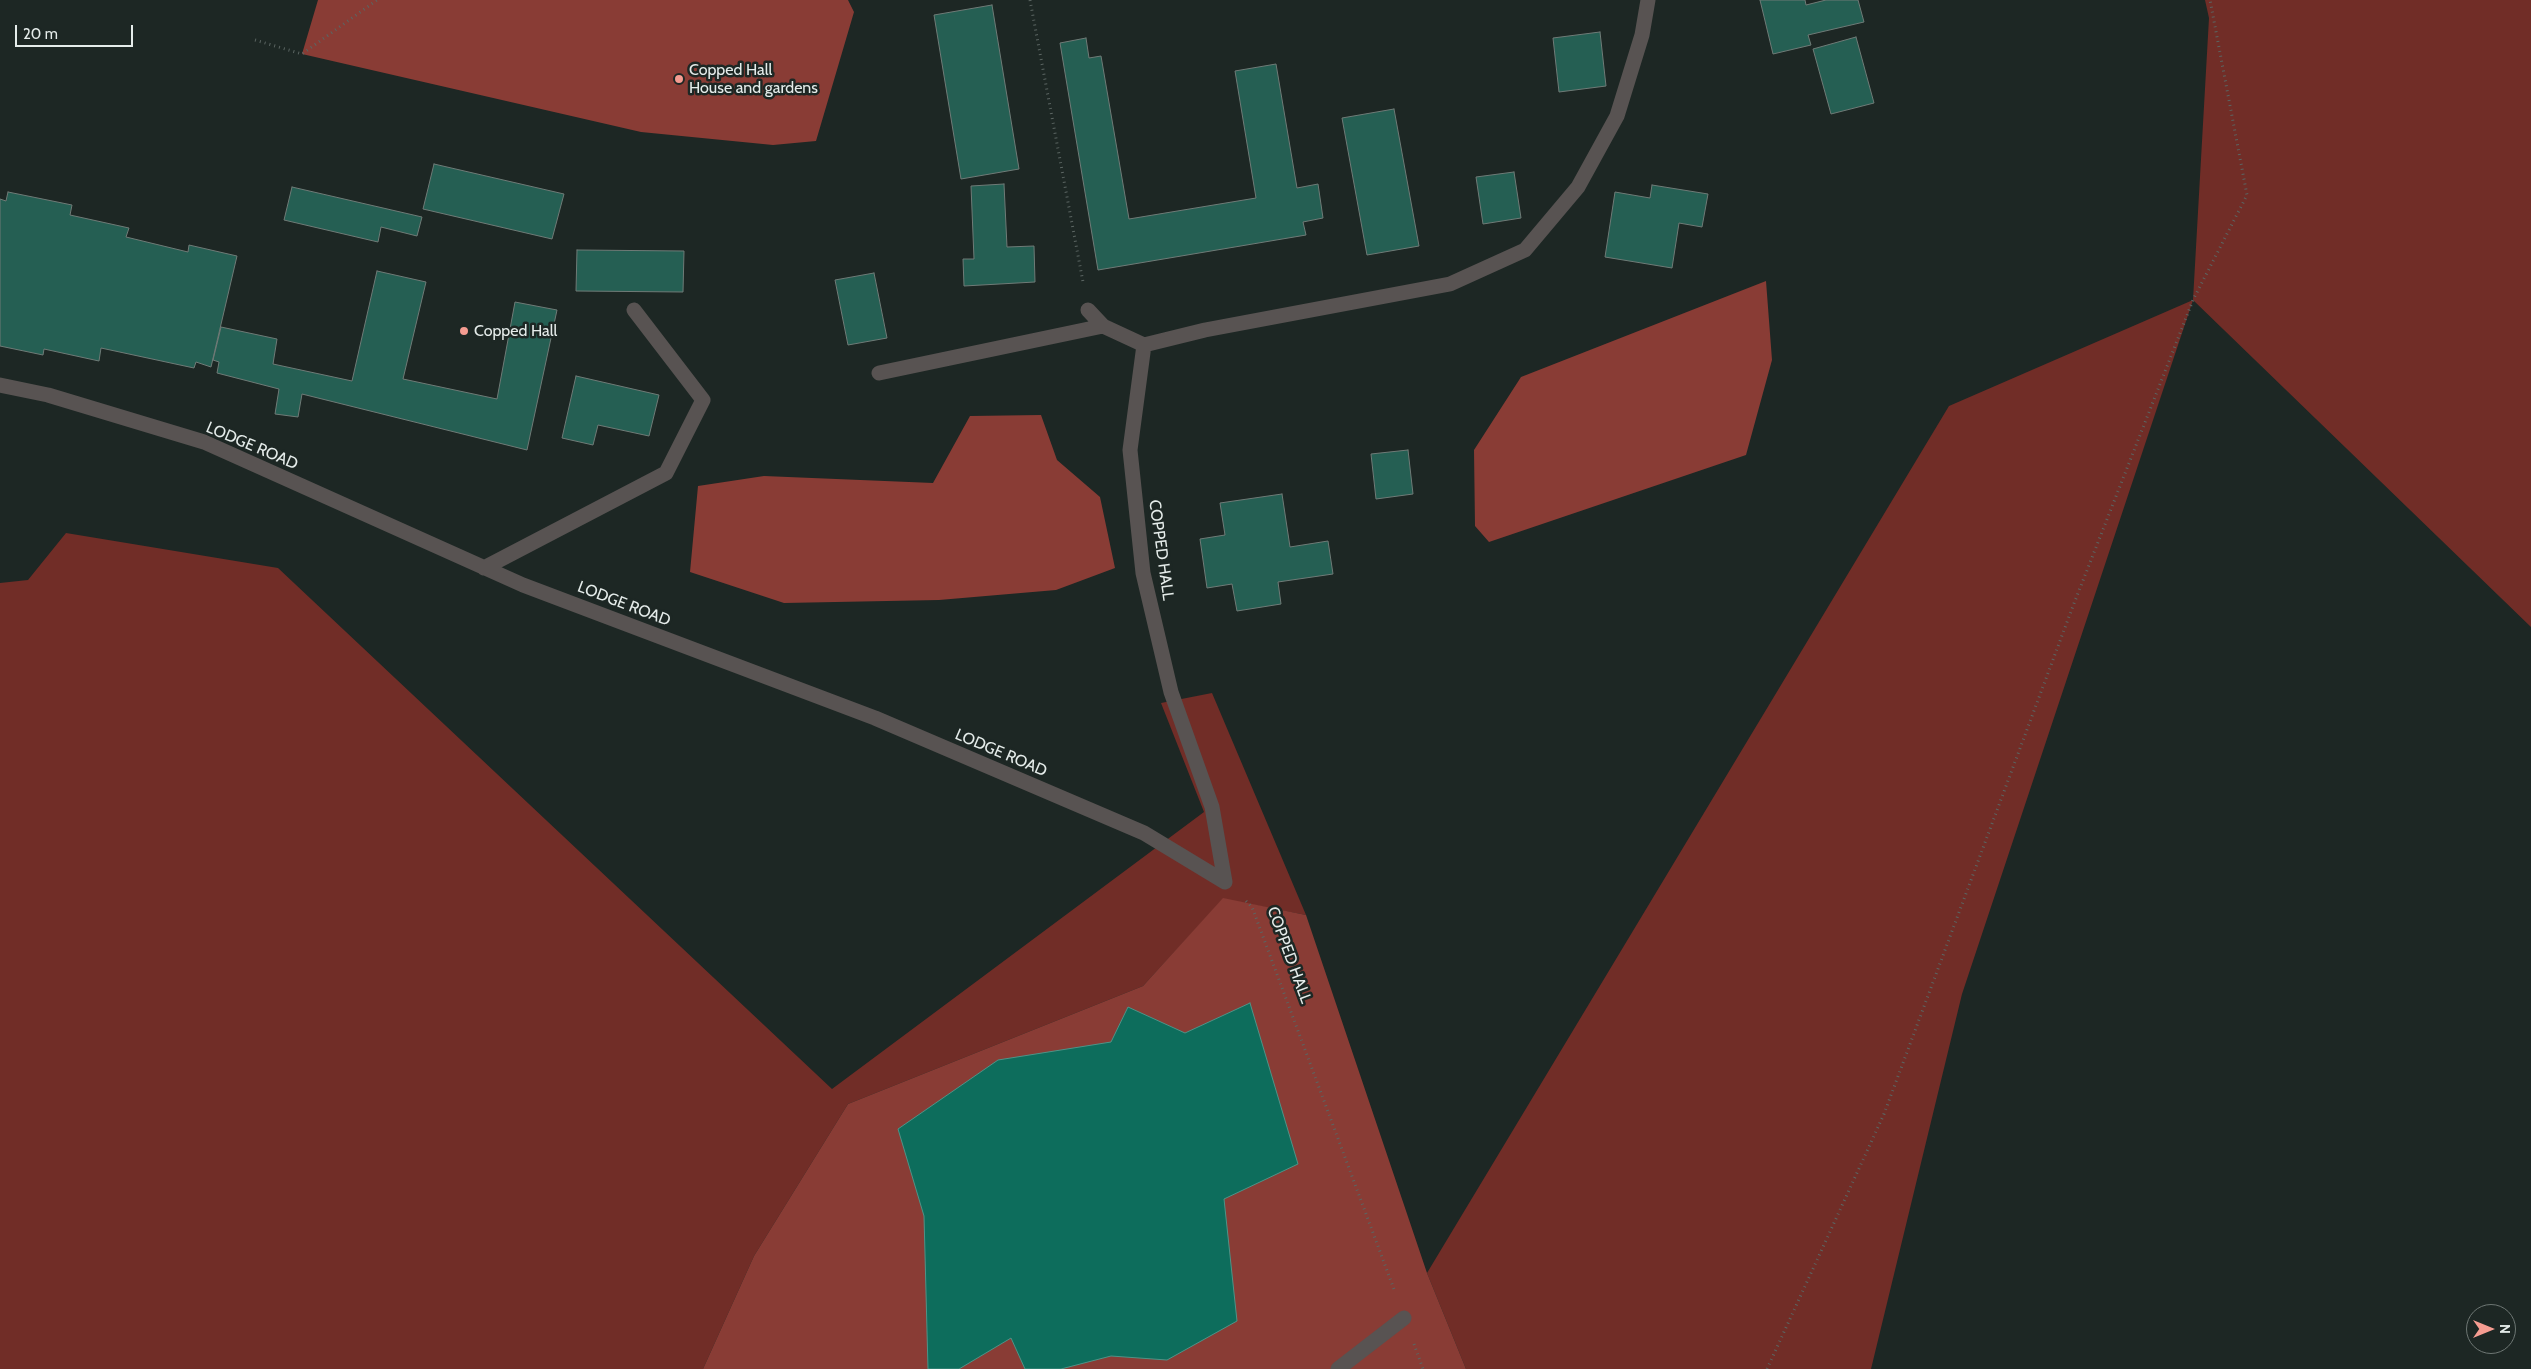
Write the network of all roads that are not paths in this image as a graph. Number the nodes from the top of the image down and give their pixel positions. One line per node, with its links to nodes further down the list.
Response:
1 (1648, 0): 5 (lane)
2 (634, 310): 8 (lane)
3 (1088, 310): 4 (lane)
4 (1103, 326): 5 (lane); 6 (lane)
5 (1144, 345): 9 (lane, COPPED HALL)
6 (879, 373)
7 (0, 385): 8 (lane, LODGE ROAD)
8 (484, 568): 9 (lane, LODGE ROAD)
9 (1225, 882)
10 (1404, 1318): 11 (lane)
11 (1338, 1369)

